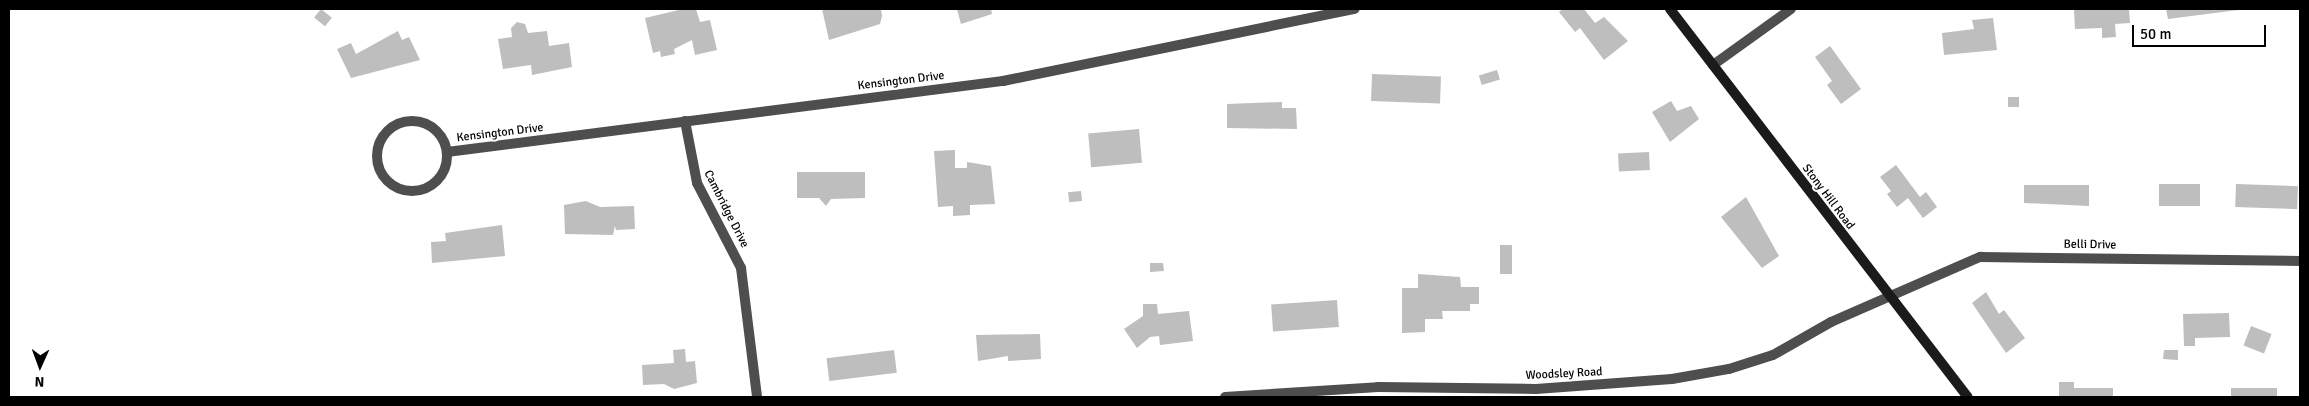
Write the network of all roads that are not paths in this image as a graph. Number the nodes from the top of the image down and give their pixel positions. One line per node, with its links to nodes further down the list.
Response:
1 (1354, 9): 5 (street, Kensington Drive)
2 (1670, 9): 4 (main road, Stony Hill Road)
3 (1791, 9): 4 (street)
4 (1713, 65): 8 (main road, Stony Hill Road)
5 (685, 121): 6 (street, Kensington Drive); 9 (street, Cambridge Drive)
6 (447, 152): 6 (street, Kensington Drive)
7 (2300, 261): 8 (street, Belli Drive)
8 (1887, 296): 10 (street, Woodsley Road); 11 (main road, Stony Hill Road)
9 (757, 397)
10 (1225, 397)
11 (1968, 397)

